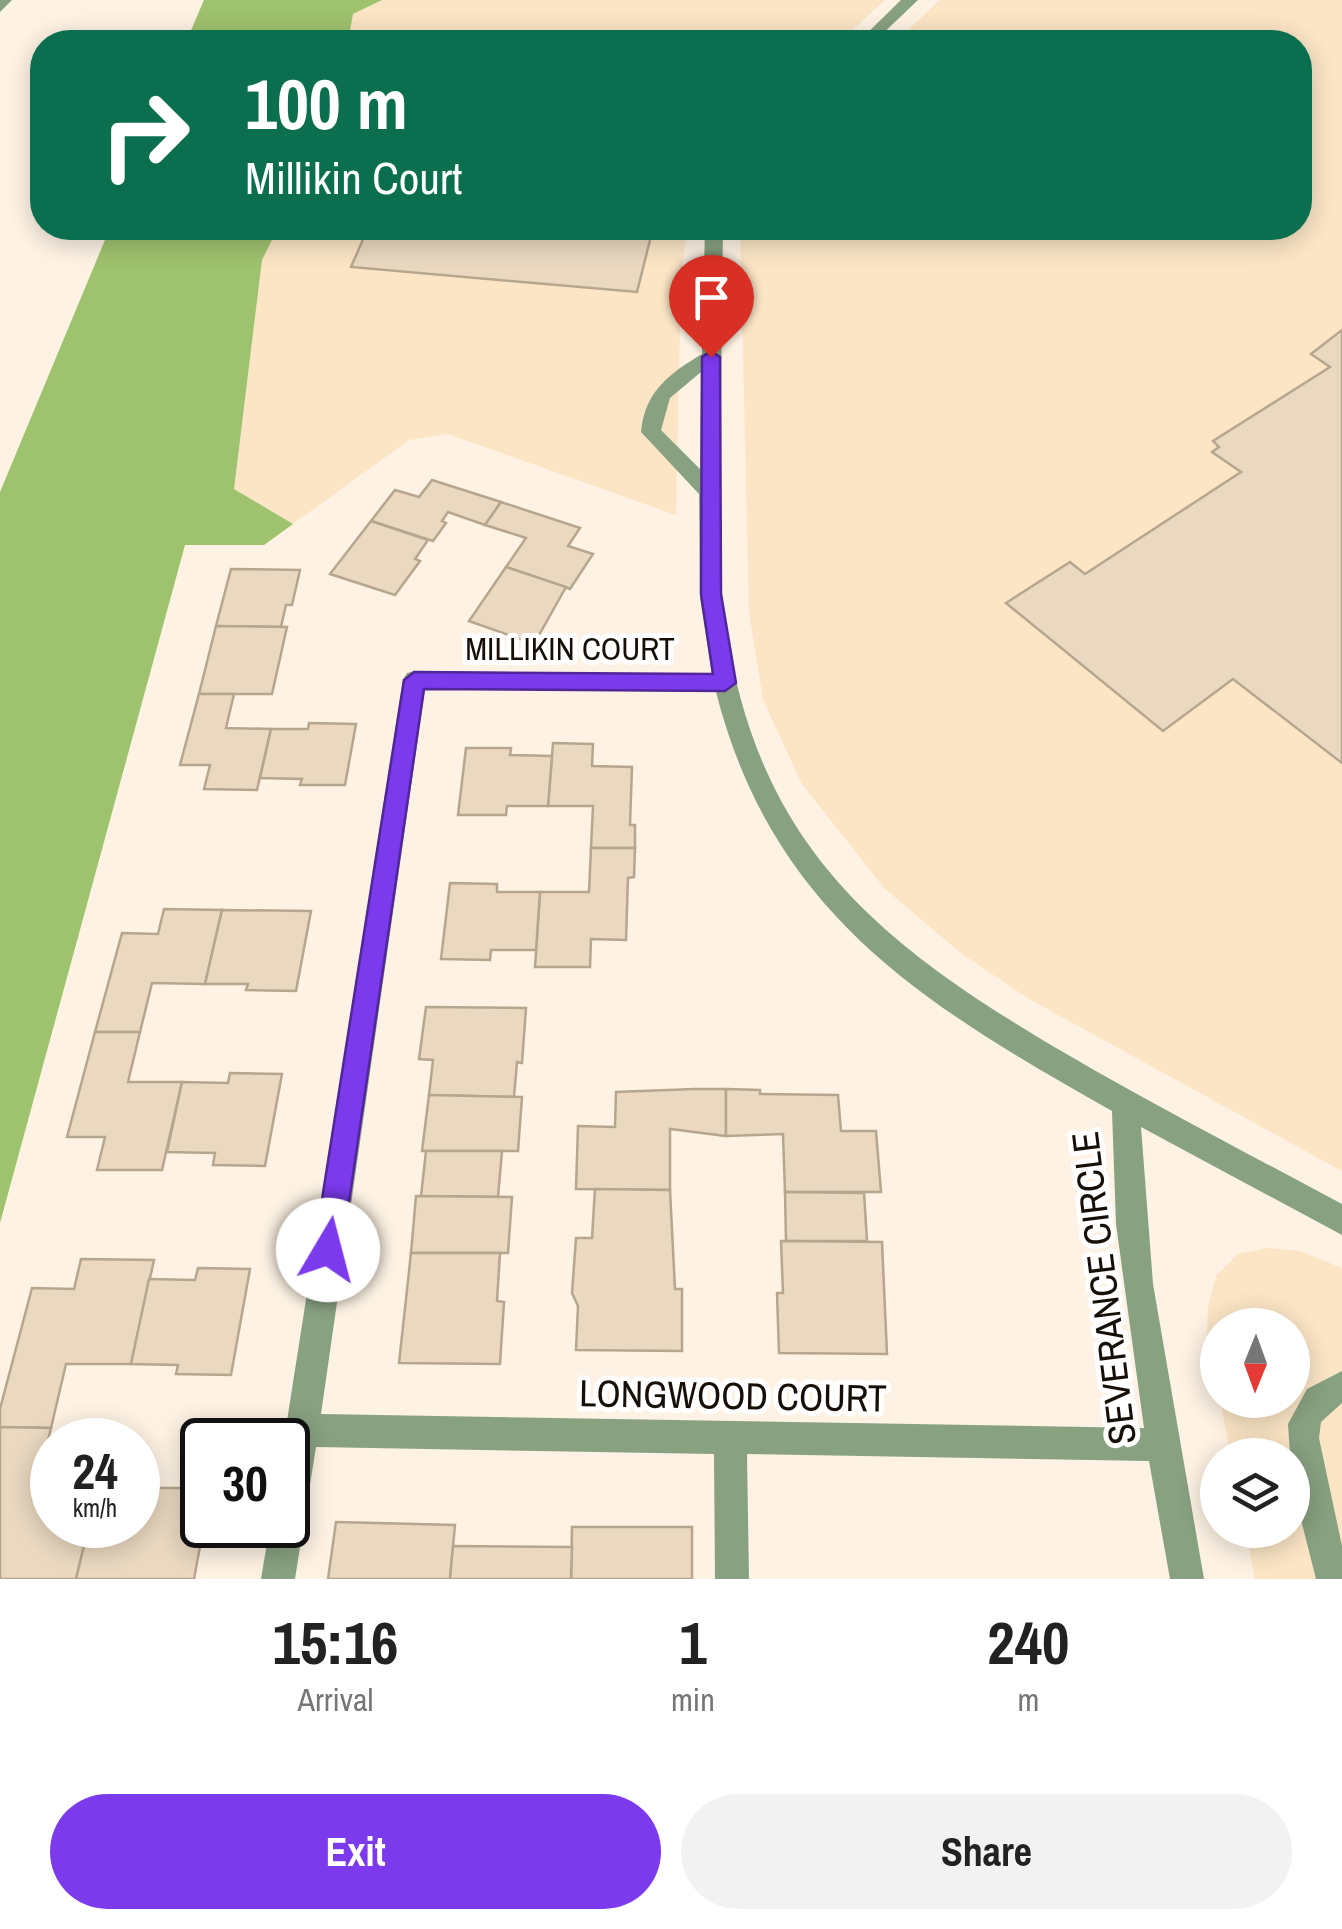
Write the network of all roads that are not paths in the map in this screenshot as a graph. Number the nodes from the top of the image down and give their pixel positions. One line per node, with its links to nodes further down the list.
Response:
1 (4, 0): 3 (street)
2 (910, 0): 4 (street)
3 (0, 7)
4 (878, 30)
5 (714, 240): 6 (street, SEVERANCE CIRCLE)
6 (711, 357): 7 (street, SEVERANCE CIRCLE); 7 (street)
7 (710, 492): 8 (street, SEVERANCE CIRCLE)
8 (725, 683): 9 (street, SEVERANCE CIRCLE); 12 (street, MILLIKIN COURT)
9 (1126, 1106): 10 (street, SEVERANCE CIRCLE); 15 (street, SEVERANCE CIRCLE)
10 (1342, 1220)
11 (1342, 1387): 20 (street)
12 (304, 1418)
13 (310, 1430): 14 (street, LONGWOOD COURT)
14 (730, 1435): 15 (street, LONGWOOD COURT); 18 (street)
15 (1164, 1444): 19 (street, SEVERANCE CIRCLE)
16 (283, 1548): 17 (street)
17 (278, 1579)
18 (732, 1579)
19 (1186, 1579)
20 (1333, 1579)

